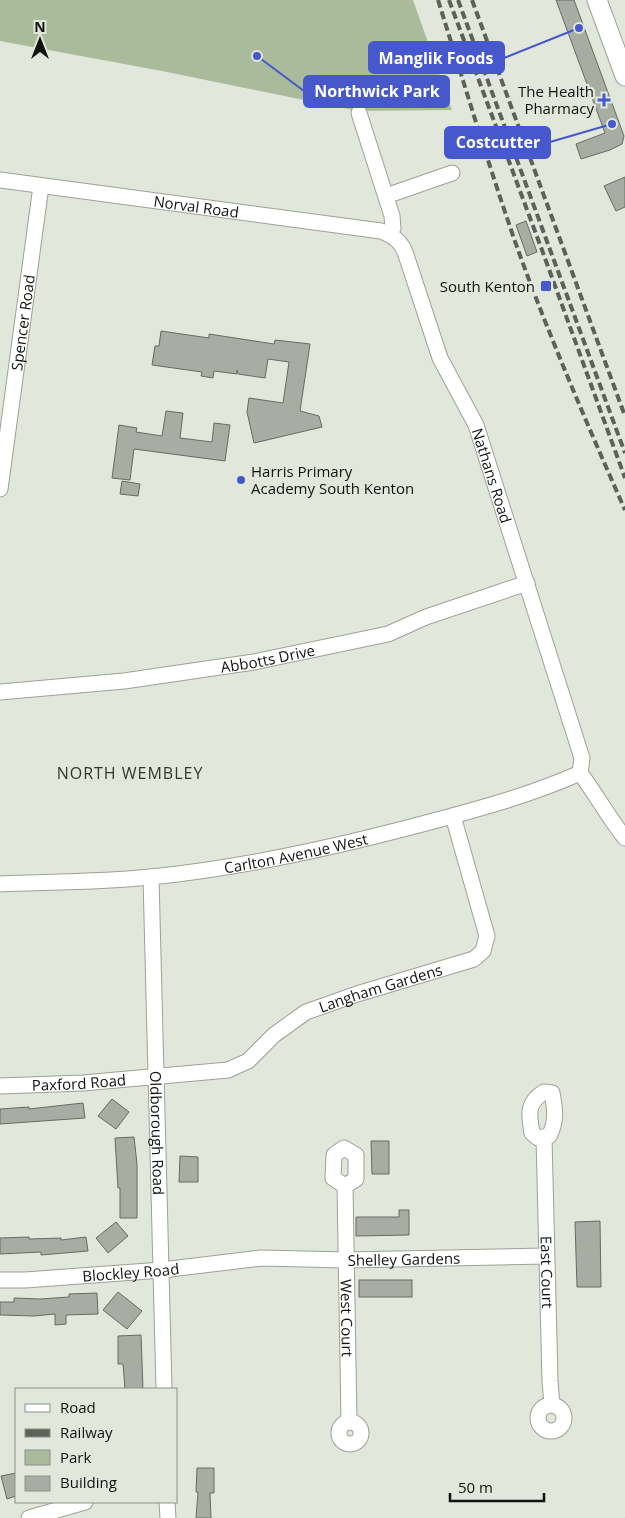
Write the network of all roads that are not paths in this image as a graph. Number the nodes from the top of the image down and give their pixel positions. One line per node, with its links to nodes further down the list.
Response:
1 (597, 0): 2 (street)
2 (625, 76)
3 (360, 113): 7 (street)
4 (452, 173): 7 (street)
5 (0, 180): 6 (street, Norval Road)
6 (41, 186): 8 (street, Norval Road); 9 (street, Spencer Road)
7 (386, 196): 8 (street)
8 (390, 234): 10 (street, Nathans Road)
9 (0, 489)
10 (527, 583): 11 (street, Abbotts Drive); 12 (street, Nathans Road)
11 (0, 692)
12 (580, 773): 13 (street, Carlton Avenue West); 14 (street)
13 (453, 816): 15 (street, Carlton Avenue West); 17 (street, Langham Gardens)
14 (625, 838)
15 (150, 877): 16 (street, Carlton Avenue West); 17 (street, Oldborough Road)
16 (0, 884)
17 (156, 1078): 18 (street, Paxford Road); 24 (street, Oldborough Road)
18 (0, 1086)
19 (544, 1138): 21 (street, East Court)
20 (345, 1186): 23 (street, West Court)
21 (546, 1256): 23 (street, Shelley Gardens); 27 (street, East Court)
22 (260, 1258): 23 (street, Shelley Gardens); 24 (street, Blockley Road)
23 (347, 1260): 28 (street, West Court)
24 (162, 1270): 25 (street, Blockley Road); 26 (street, Oldborough Road)
25 (0, 1280)
26 (164, 1388)
27 (552, 1405)
28 (349, 1422)
29 (82, 1503): 31 (street)
30 (167, 1503): 32 (street)
31 (29, 1518)
32 (168, 1518)

